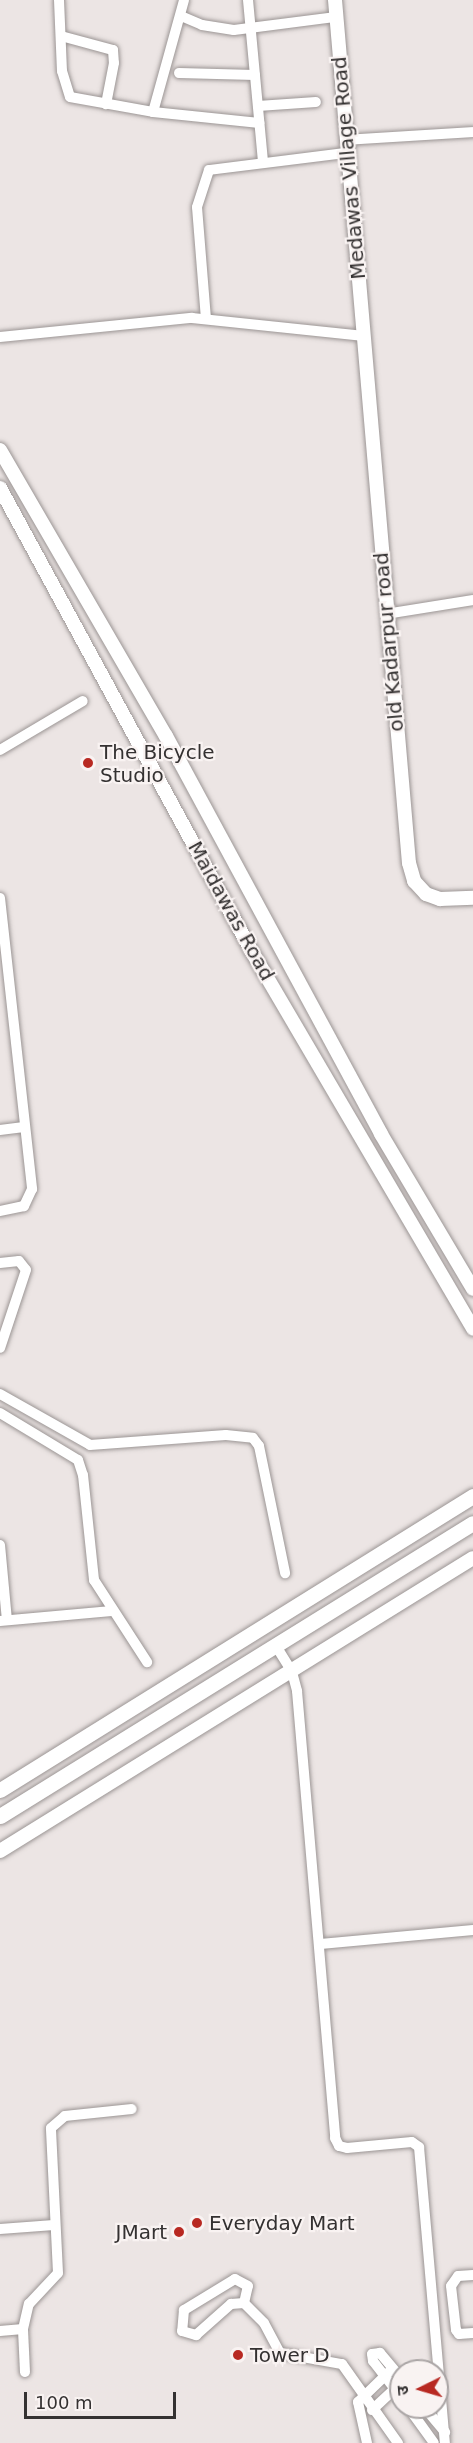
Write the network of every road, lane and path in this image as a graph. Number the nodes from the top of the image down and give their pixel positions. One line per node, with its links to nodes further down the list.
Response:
1 (59, 0): 8 (street)
2 (184, 0): 5 (street)
3 (248, 0): 7 (street)
4 (335, 0): 6 (street, Medawas Village Road)
5 (181, 16): 7 (street); 14 (street)
6 (336, 17): 7 (street); 17 (street, Medawas Village Road)
7 (251, 30): 10 (street)
8 (61, 36): 12 (street); 12 (street)
9 (179, 72): 10 (street)
10 (255, 75): 13 (street)
11 (316, 102): 13 (street)
12 (106, 104): 14 (street)
13 (258, 106): 15 (street)
14 (153, 112): 15 (street)
15 (259, 123): 18 (street)
16 (473, 132): 17 (street)
17 (346, 146): 18 (street); 20 (street, Medawas Village Road)
18 (263, 162): 19 (street)
19 (206, 319): 20 (street); 21 (street)
20 (364, 336): 25 (street, old Kadarpur road)
21 (0, 337)
22 (0, 450): 34 (street, Maidawas Road)
23 (0, 488): 37 (street, Maidawas Road)
24 (473, 600): 25 (street)
25 (386, 614): 29 (street, old Kadarpur road)
26 (83, 700): 27 (street)
27 (0, 750)
28 (0, 898): 30 (street)
29 (473, 898)
30 (24, 1127): 31 (street); 32 (street)
31 (0, 1130)
32 (0, 1211)
33 (0, 1263): 35 (street)
34 (473, 1288)
35 (14, 1313): 36 (street); 38 (street)
36 (0, 1315)
37 (473, 1329)
38 (0, 1348)
39 (0, 1394): 45 (street)
40 (0, 1413): 46 (street)
41 (473, 1496): 51 (main road)
42 (473, 1523): 48 (main road)
43 (0, 1545): 47 (street)
44 (473, 1558): 50 (street)
45 (285, 1573)
46 (112, 1611): 47 (street); 49 (street)
47 (4, 1621)
48 (276, 1646): 50 (street); 52 (main road)
49 (147, 1662)
50 (292, 1672): 53 (street); 55 (street)
51 (0, 1790)
52 (0, 1816)
53 (0, 1851)
54 (473, 1930): 55 (street)
55 (320, 1944): 74 (street)
56 (132, 2109): 57 (street)
57 (54, 2225): 58 (street); 61 (street)
58 (0, 2229)
59 (473, 2275): 63 (street)
60 (244, 2303): 60 (street); 69 (street)
61 (23, 2329): 62 (street); 65 (street)
62 (0, 2331)
63 (473, 2333)
64 (389, 2363): 67 (street)
65 (25, 2372)
66 (389, 2372): 67 (street)
67 (384, 2376): 68 (street); 69 (street)
68 (389, 2381)
69 (361, 2396): 71 (street); 75 (street)
70 (389, 2397): 71 (street)
71 (372, 2410): 76 (street)
72 (417, 2419): 77 (street)
73 (432, 2419): 74 (street)
74 (445, 2437)
75 (367, 2443)
76 (398, 2443)
77 (434, 2443)

